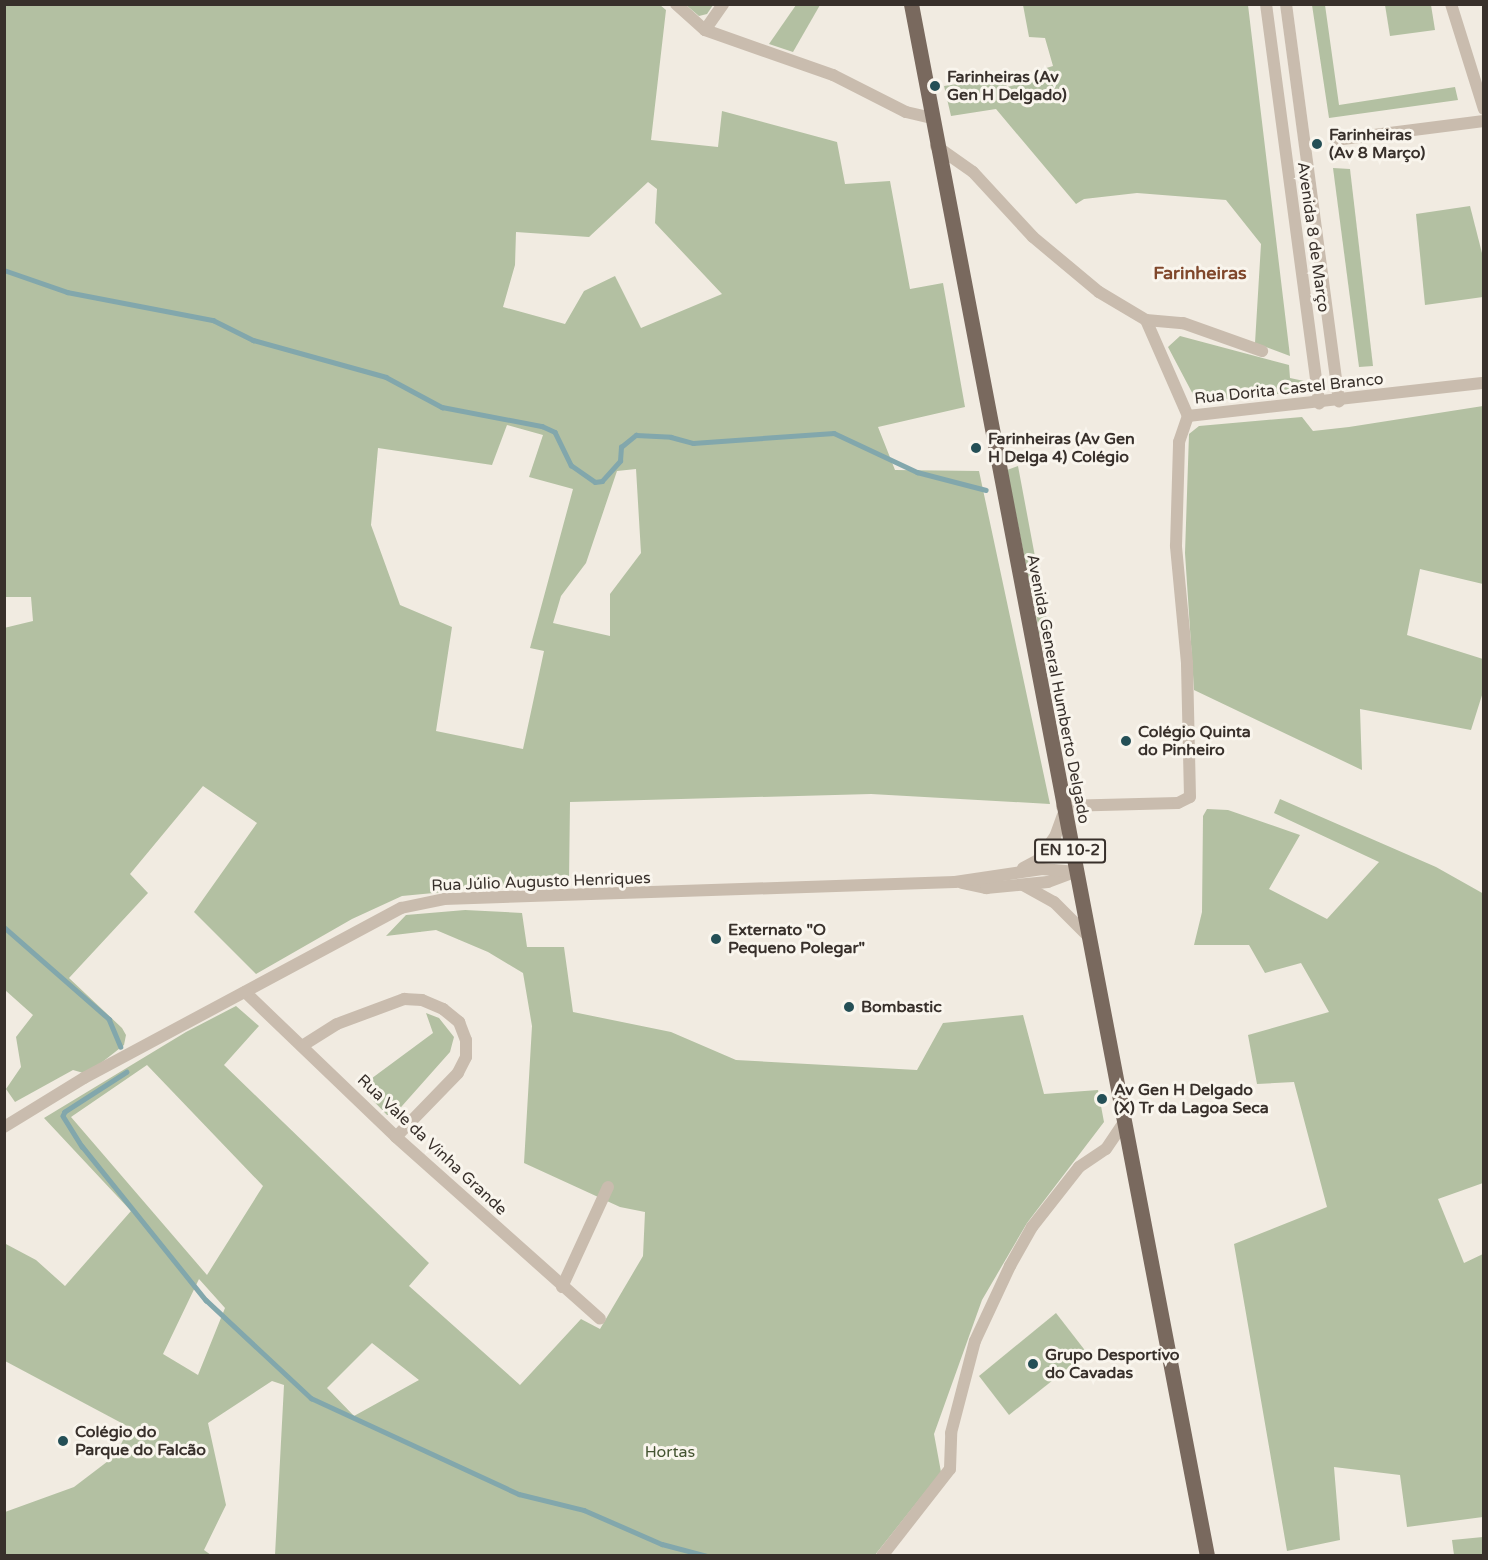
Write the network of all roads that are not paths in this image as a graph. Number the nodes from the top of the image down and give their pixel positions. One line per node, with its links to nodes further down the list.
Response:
1 (676, 4): 7 (street)
2 (723, 4): 7 (street)
3 (910, 4): 9 (main road, Avenida General Humberto Delgado / EN 10-2)
4 (1266, 4): 17 (street, Avenida 8 de Março)
5 (1286, 4): 16 (street, Avenida 8 de Março)
6 (1451, 4): 8 (street)
7 (705, 30): 9 (street)
8 (1484, 109)
9 (931, 118): 12 (main road, Avenida General Humberto Delgado / EN 10-2)
10 (1484, 121): 11 (street)
11 (1335, 140)
12 (936, 146): 13 (street); 19 (main road, Avenida General Humberto Delgado / EN 10-2)
13 (1146, 321): 14 (street); 18 (street, Rua Dorita Castel Branco)
14 (1262, 351)
15 (1484, 383): 16 (street, Rua Dorita Castel Branco)
16 (1339, 401): 17 (street, Rua Dorita Castel Branco)
17 (1319, 403): 18 (street, Rua Dorita Castel Branco)
18 (1188, 416): 19 (street)
19 (1062, 810): 20 (street, Rua Júlio Augusto Henriques); 21 (main road, Avenida General Humberto Delgado / EN 10-2)
20 (1016, 872): 21 (street, Rua Júlio Augusto Henriques); 22 (street, Rua Júlio Augusto Henriques)
21 (1074, 872): 23 (street, Rua Júlio Augusto Henriques); 24 (main road, Avenida General Humberto Delgado / EN 10-2)
22 (955, 882): 23 (street, Rua Júlio Augusto Henriques); 25 (street, Rua Júlio Augusto Henriques)
23 (1023, 885): 24 (street)
24 (1087, 935): 27 (main road, Avenida General Humberto Delgado / EN 10-2)
25 (245, 992): 26 (street, Rua Vale da Vinha Grande); 28 (street, Rua Júlio Augusto Henriques)
26 (302, 1046): 29 (street, Rua Vale da Vinha Grande); 29 (street)
27 (1124, 1124): 33 (street); 34 (main road, Avenida General Humberto Delgado / EN 10-2)
28 (4, 1127)
29 (396, 1137): 31 (street, Rua Vale da Vinha Grande)
30 (608, 1187): 31 (street)
31 (562, 1287): 32 (street, Rua Vale da Vinha Grande)
32 (600, 1319)
33 (882, 1556)
34 (1207, 1556)

